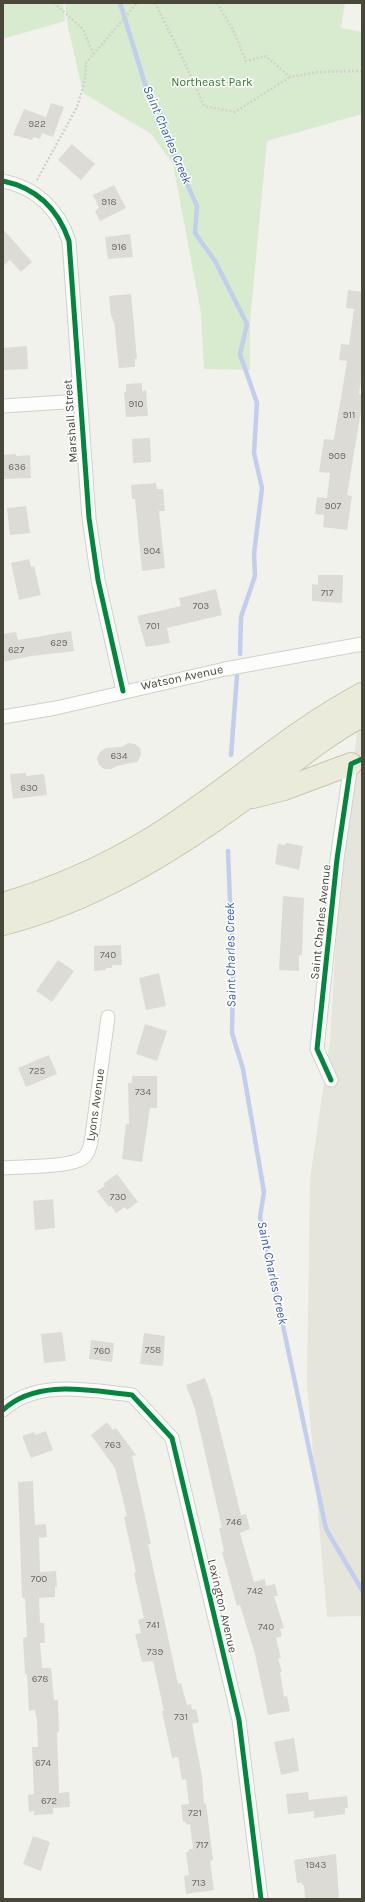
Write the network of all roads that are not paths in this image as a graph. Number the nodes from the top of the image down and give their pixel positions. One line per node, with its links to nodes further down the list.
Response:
1 (3, 181): 2 (street, Marshall Street)
2 (80, 401): 3 (street); 6 (street, Marshall Street)
3 (3, 406)
4 (362, 644): 6 (street, Watson Avenue)
5 (362, 688): 8 (highway)
6 (122, 692): 10 (street, Watson Avenue)
7 (362, 694): 8 (highway)
8 (335, 708): 13 (highway)
9 (362, 716): 12 (highway)
10 (3, 717)
11 (351, 764): 12 (highway); 16 (street, Saint Charles Avenue)
12 (244, 799): 14 (highway)
13 (3, 904)
14 (3, 924)
15 (108, 1017): 17 (street, Lyons Avenue)
16 (331, 1080)
17 (3, 1168)
18 (3, 1410): 19 (street, Lexington Avenue)
19 (261, 1899)

